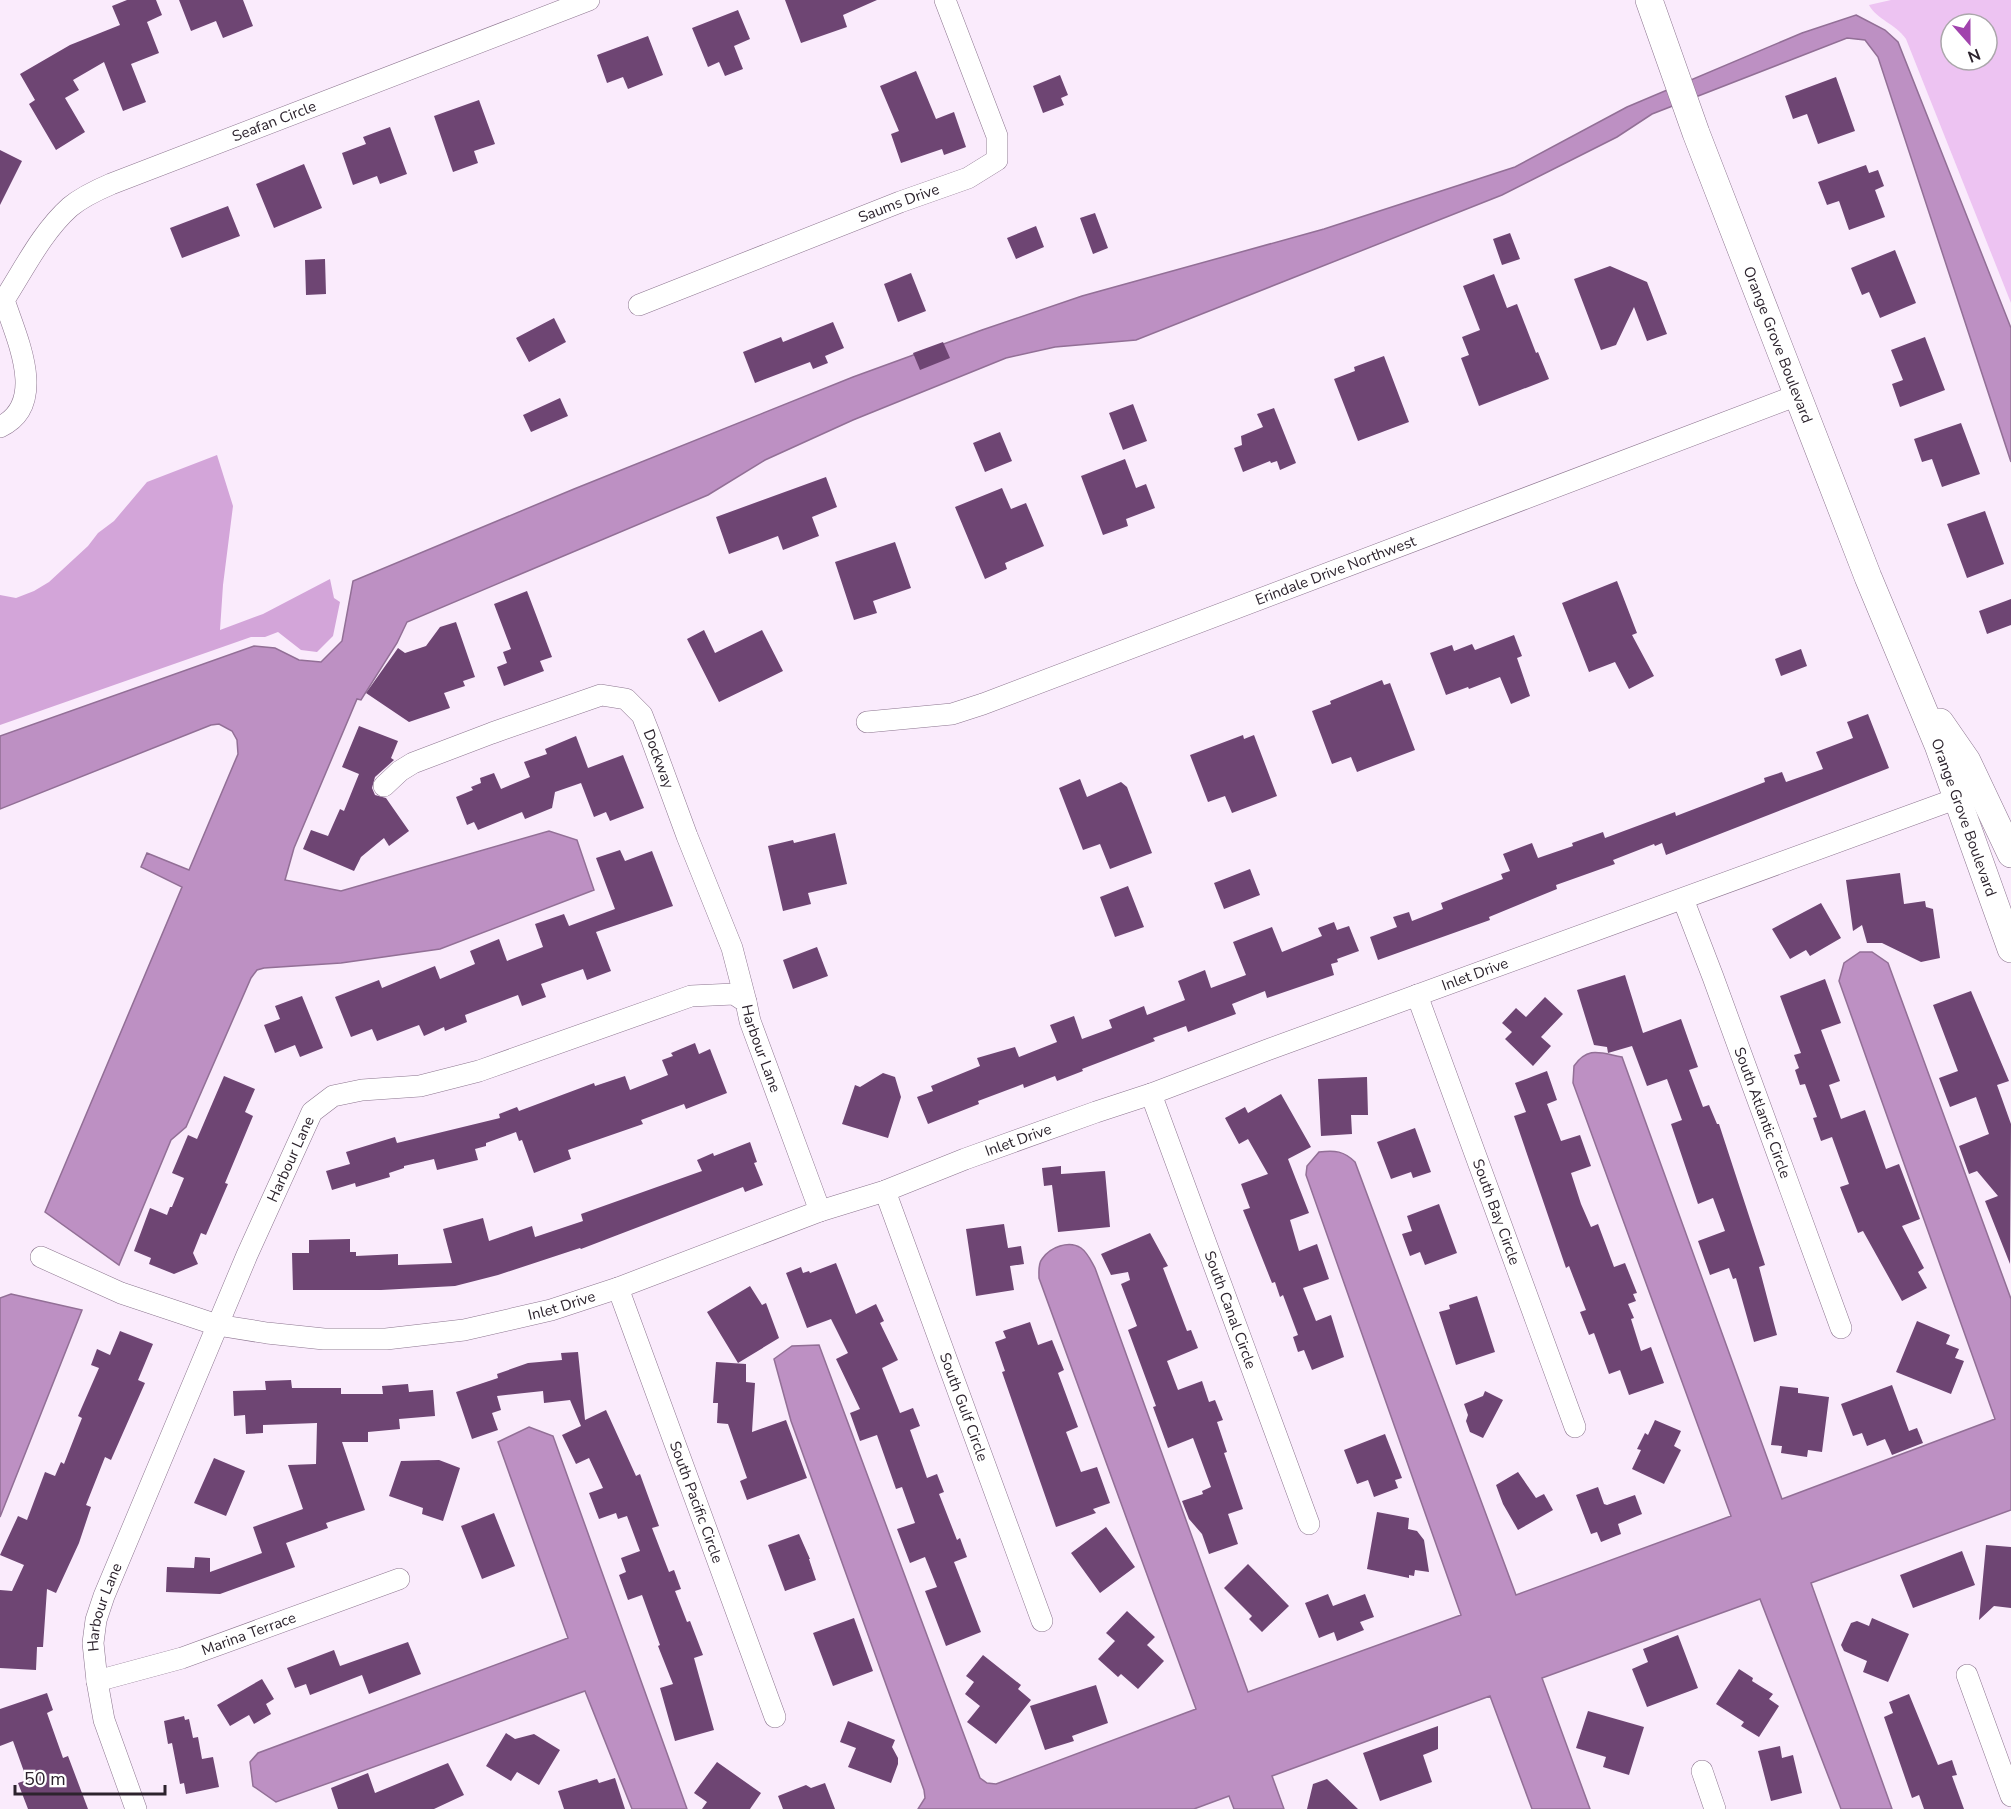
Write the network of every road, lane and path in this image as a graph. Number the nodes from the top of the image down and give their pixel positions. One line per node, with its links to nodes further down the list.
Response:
1 (589, 0): 6 (street, Seafan Circle)
2 (945, 0): 4 (street, Saums Drive)
3 (1649, 0): 5 (street, Orange Grove Boulevard)
4 (639, 305)
5 (1798, 395): 7 (street, Erindale Drive Northwest); 9 (street, Orange Grove Boulevard)
6 (0, 427)
7 (867, 722)
8 (384, 786): 14 (street, Dockway)
9 (1969, 794): 10 (street, Orange Grove Boulevard); 11 (street, Inlet Drive); 12 (street, Orange Grove Boulevard)
10 (2011, 854)
11 (1683, 899): 13 (street, Inlet Drive); 21 (street, South Atlantic Circle)
12 (2011, 950)
13 (1417, 995): 15 (street, Inlet Drive); 22 (street, South Bay Circle)
14 (746, 1002): 17 (street, Harbour Lane); 20 (street, Harbour Lane)
15 (1151, 1094): 16 (street, Inlet Drive); 23 (street, South Canal Circle)
16 (885, 1191): 17 (street, Inlet Drive); 25 (street, South Gulf Circle)
17 (820, 1211): 19 (street, Inlet Drive)
18 (41, 1257): 20 (street, Inlet Drive)
19 (618, 1288): 20 (street, Inlet Drive); 28 (street, South Pacific Circle)
20 (217, 1325): 27 (street, Harbour Lane)
21 (1841, 1328)
22 (1575, 1427)
23 (1308, 1524)
24 (399, 1579): 27 (street, Marina Terrace)
25 (1042, 1621)
26 (1967, 1675): 30 (street)
27 (97, 1681): 31 (street, Harbour Lane)
28 (776, 1717)
29 (1701, 1771): 32 (street)
30 (2011, 1796)
31 (136, 1809)
32 (1715, 1809)

